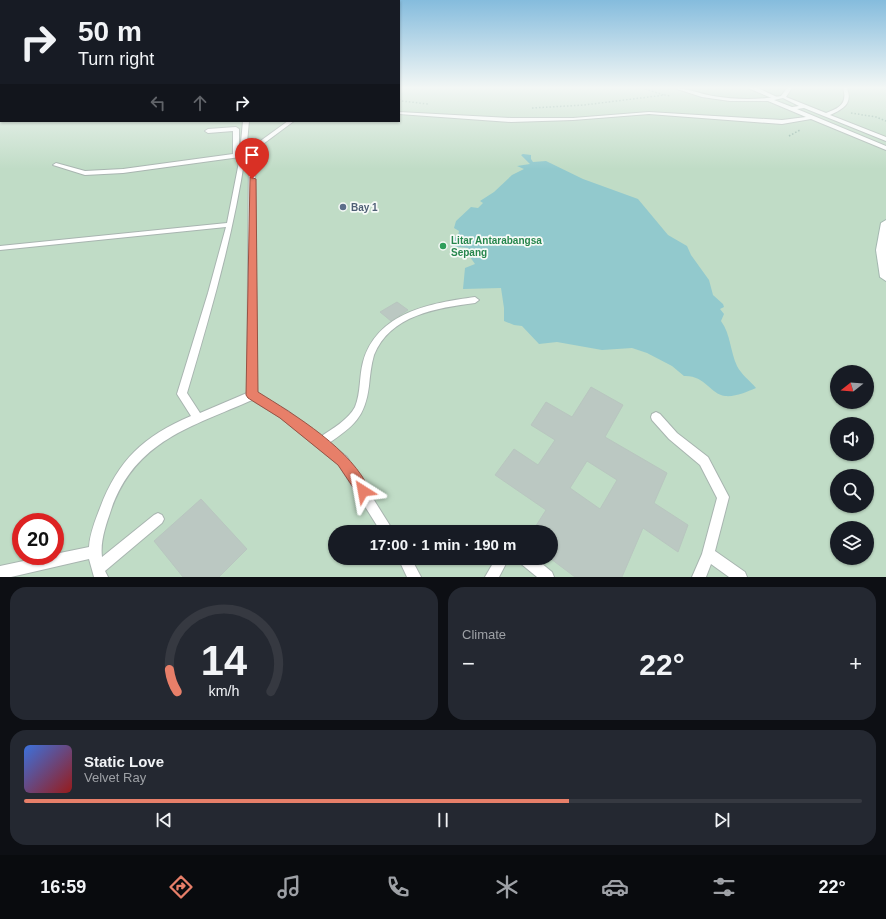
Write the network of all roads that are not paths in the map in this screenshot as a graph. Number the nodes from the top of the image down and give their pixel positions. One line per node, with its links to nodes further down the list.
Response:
1 (434, 115): 2 (lane)
2 (628, 115)
3 (677, 115): 6 (lane)
4 (808, 115): 6 (lane)
5 (826, 115): 10 (lane)
6 (813, 117): 11 (lane)
7 (246, 122): 12 (lane)
8 (291, 122): 12 (lane)
9 (208, 131): 12 (lane)
10 (886, 139)
11 (886, 148)
12 (244, 154): 13 (lane); 15 (lane); 19 (lane)
13 (56, 165)
14 (886, 223): 17 (street)
15 (230, 225): 16 (lane); 21 (lane)
16 (0, 248)
17 (886, 277)
18 (475, 300): 22 (lane)
19 (252, 395): 21 (lane); 22 (lane)
20 (656, 417): 26 (lane)
21 (198, 418): 25 (lane)
22 (320, 443): 24 (lane)
23 (158, 519): 30 (lane)
24 (384, 525)
25 (94, 552): 30 (lane); 31 (lane)
26 (708, 554): 35 (lane); 36 (lane)
27 (408, 565): 32 (lane)
28 (499, 565): 33 (lane)
29 (533, 565): 34 (lane)
30 (100, 572)
31 (0, 573)
32 (414, 577)
33 (492, 577)
34 (547, 577)
35 (699, 577)
36 (740, 577)

